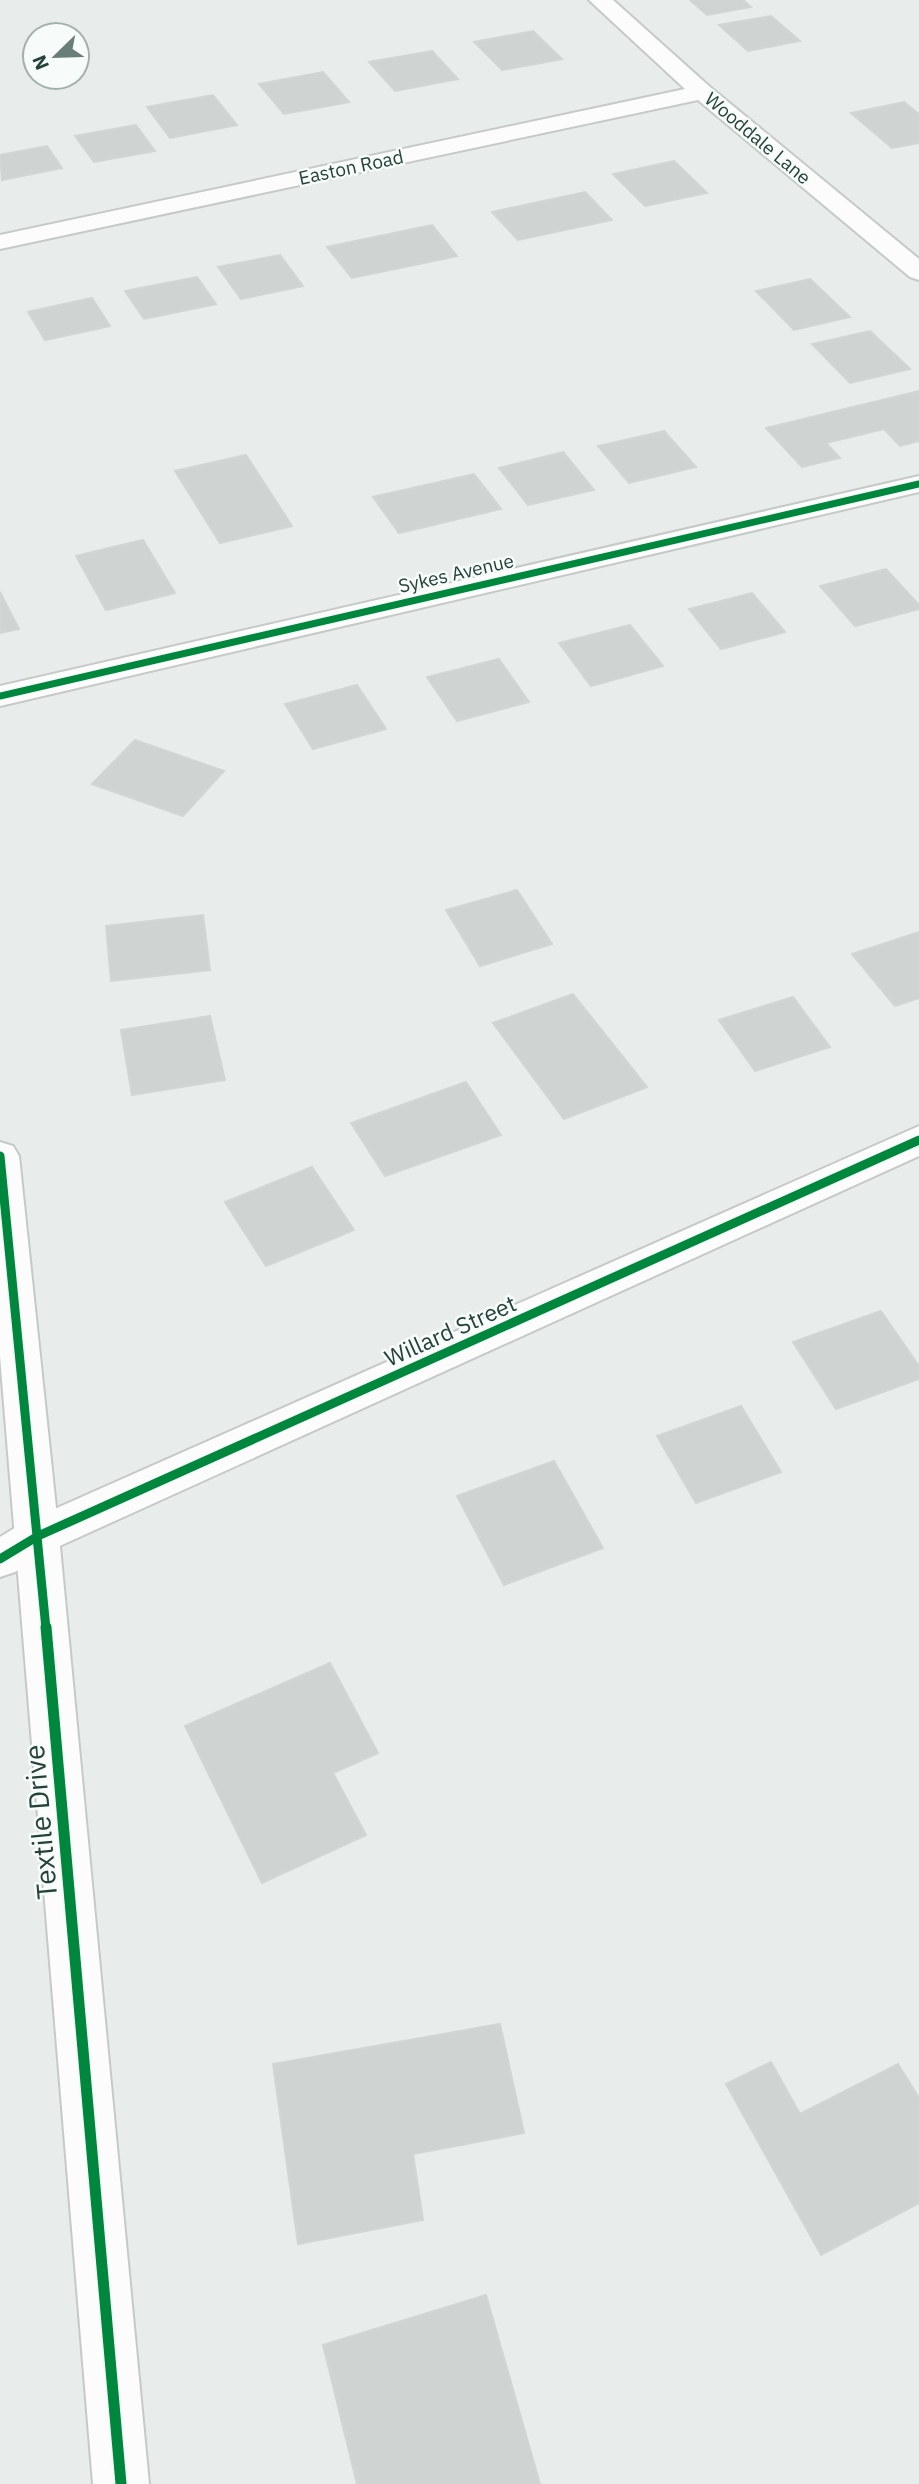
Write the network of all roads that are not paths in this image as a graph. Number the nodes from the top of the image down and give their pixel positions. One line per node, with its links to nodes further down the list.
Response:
1 (600, 0): 2 (street, Wooddale Lane)
2 (702, 92): 3 (street, Easton Road); 4 (street, Wooddale Lane)
3 (0, 242)
4 (919, 272)
5 (919, 484): 6 (street, Sykes Avenue)
6 (0, 696)
7 (919, 1140): 9 (street, Willard Street)
8 (0, 1156): 9 (street, Textile Drive)
9 (19, 1548): 10 (street, Textile Drive)
10 (121, 2484)

